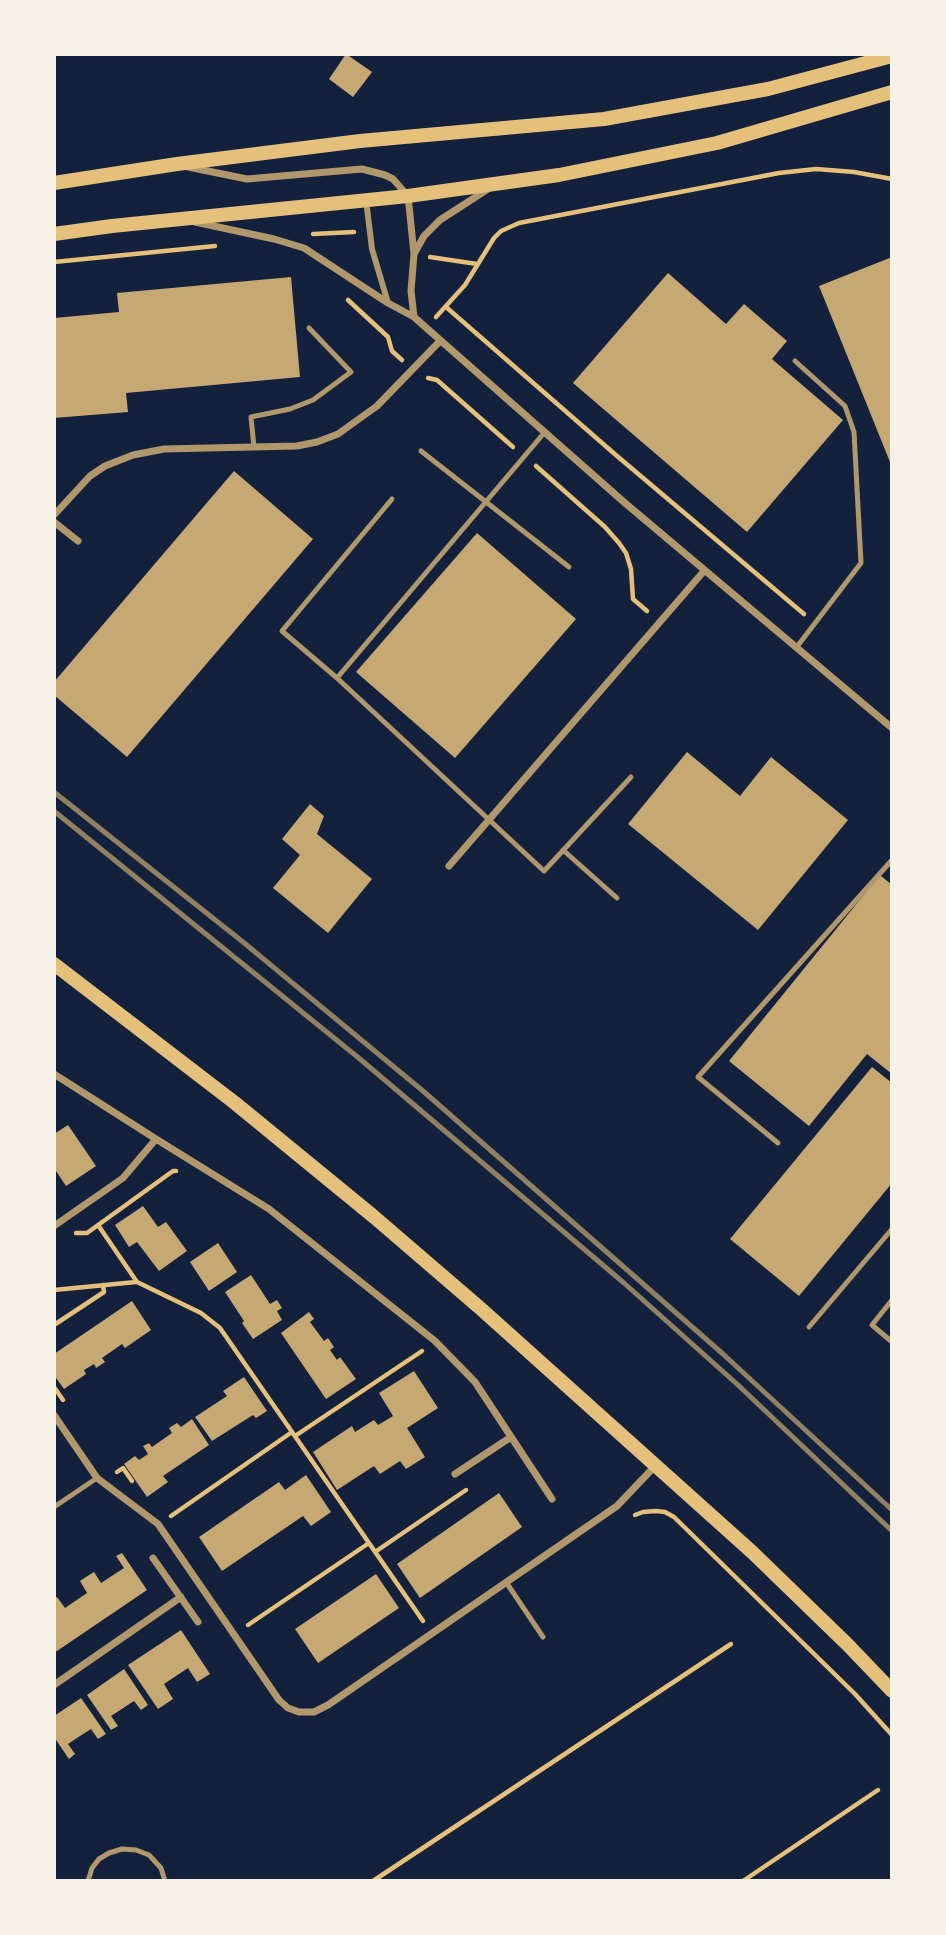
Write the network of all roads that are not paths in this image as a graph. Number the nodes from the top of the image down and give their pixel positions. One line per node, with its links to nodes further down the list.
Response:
1 (892, 56): 3 (main road)
2 (892, 92): 5 (main road)
3 (177, 164): 4 (main road); 6 (street)
4 (54, 183)
5 (493, 185): 6 (main road); 10 (street)
6 (408, 196): 7 (main road); 10 (street)
7 (366, 200): 8 (main road); 11 (street)
8 (181, 219): 9 (main road); 11 (street)
9 (54, 234)
10 (414, 254): 12 (street)
11 (388, 303): 12 (street)
12 (414, 317): 14 (street)
13 (309, 328): 17 (lane)
14 (440, 341): 16 (street); 17 (street)
15 (795, 361): 26 (lane)
16 (544, 433): 20 (lane); 25 (street)
17 (254, 447): 21 (street)
18 (421, 451): 20 (lane)
19 (392, 499): 27 (lane)
20 (486, 502): 24 (lane); 27 (lane)
21 (54, 515)
22 (54, 522): 23 (street)
23 (78, 541)
24 (569, 567)
25 (705, 571): 26 (street); 30 (street)
26 (796, 648): 28 (street)
27 (337, 678): 30 (lane)
28 (892, 728)
29 (631, 777): 31 (lane)
30 (490, 818): 31 (lane); 33 (street)
31 (564, 850): 34 (lane)
32 (892, 860): 38 (lane)
33 (449, 866)
34 (617, 898)
35 (54, 964): 46 (main road)
36 (54, 1074): 37 (street)
37 (156, 1139): 39 (street); 45 (street)
38 (778, 1143)
39 (54, 1226)
40 (892, 1229): 42 (lane)
41 (892, 1300): 43 (lane)
42 (809, 1327)
43 (892, 1342)
44 (54, 1415): 48 (street)
45 (511, 1437): 47 (street); 49 (street)
46 (657, 1465): 52 (street); 57 (main road)
47 (455, 1474)
48 (97, 1478): 50 (lane); 52 (street)
49 (552, 1499)
50 (54, 1507)
51 (153, 1558): 53 (street)
52 (506, 1582): 55 (lane)
53 (181, 1597): 54 (street); 56 (street)
54 (198, 1622)
55 (543, 1637)
56 (54, 1685)
57 (892, 1691)
58 (88, 1881): 59 (lane)
59 (166, 1881)

